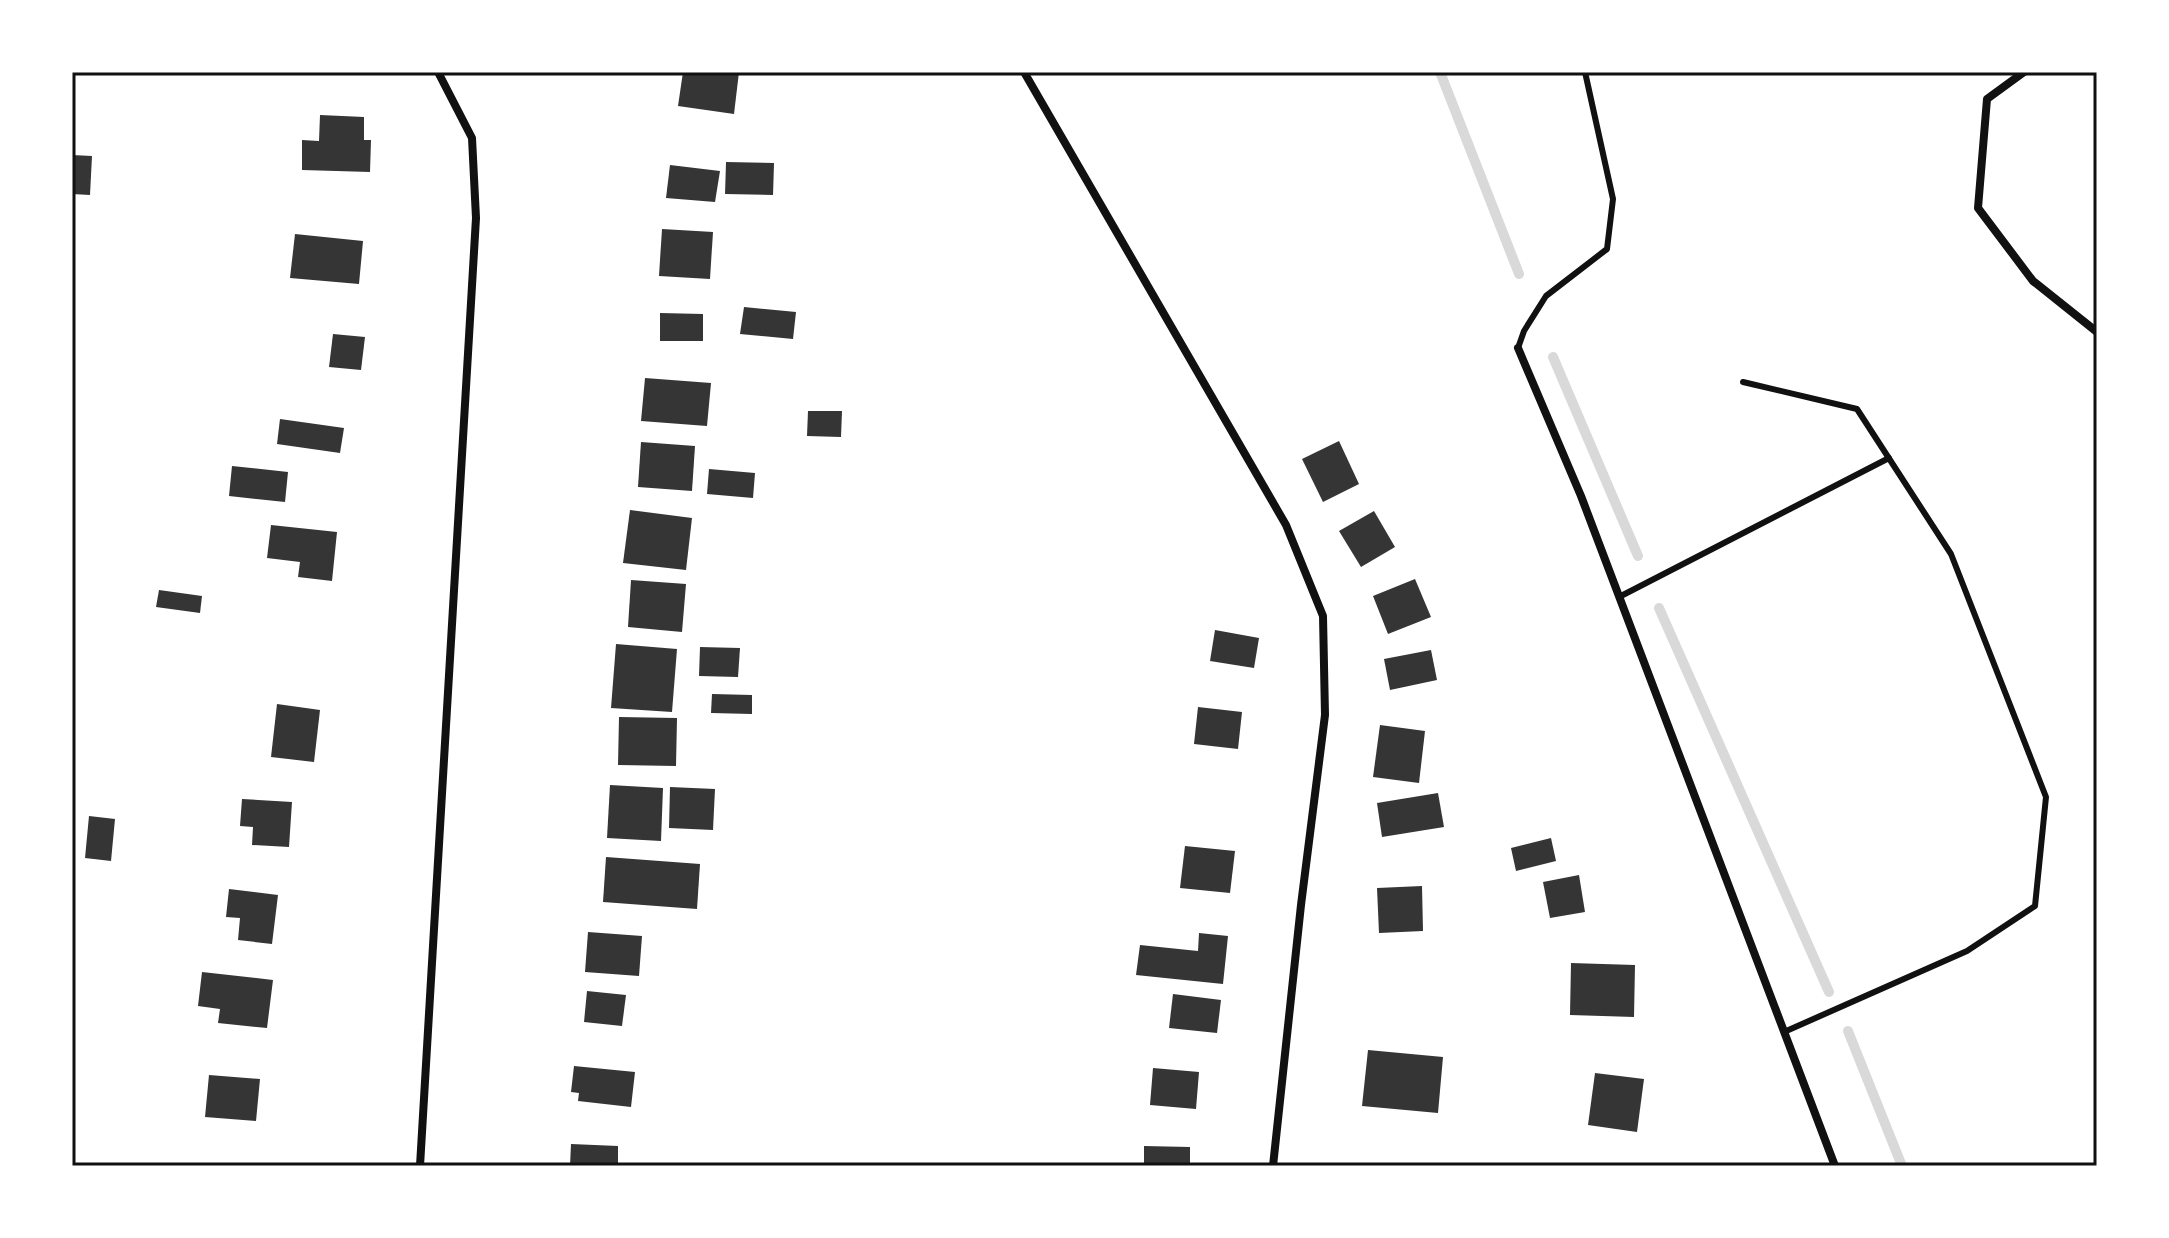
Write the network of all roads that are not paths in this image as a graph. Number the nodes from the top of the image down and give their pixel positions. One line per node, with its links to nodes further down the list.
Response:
1 (438, 72): 11 (street)
2 (1024, 72): 12 (street)
3 (1585, 72): 6 (lane)
4 (2024, 72): 5 (street)
5 (2097, 332)
6 (1518, 348): 9 (street)
7 (1743, 382): 8 (lane)
8 (1889, 458): 9 (lane); 10 (lane)
9 (1619, 597): 10 (street)
10 (1784, 1032): 13 (street)
11 (420, 1166)
12 (1273, 1166)
13 (1835, 1166)

